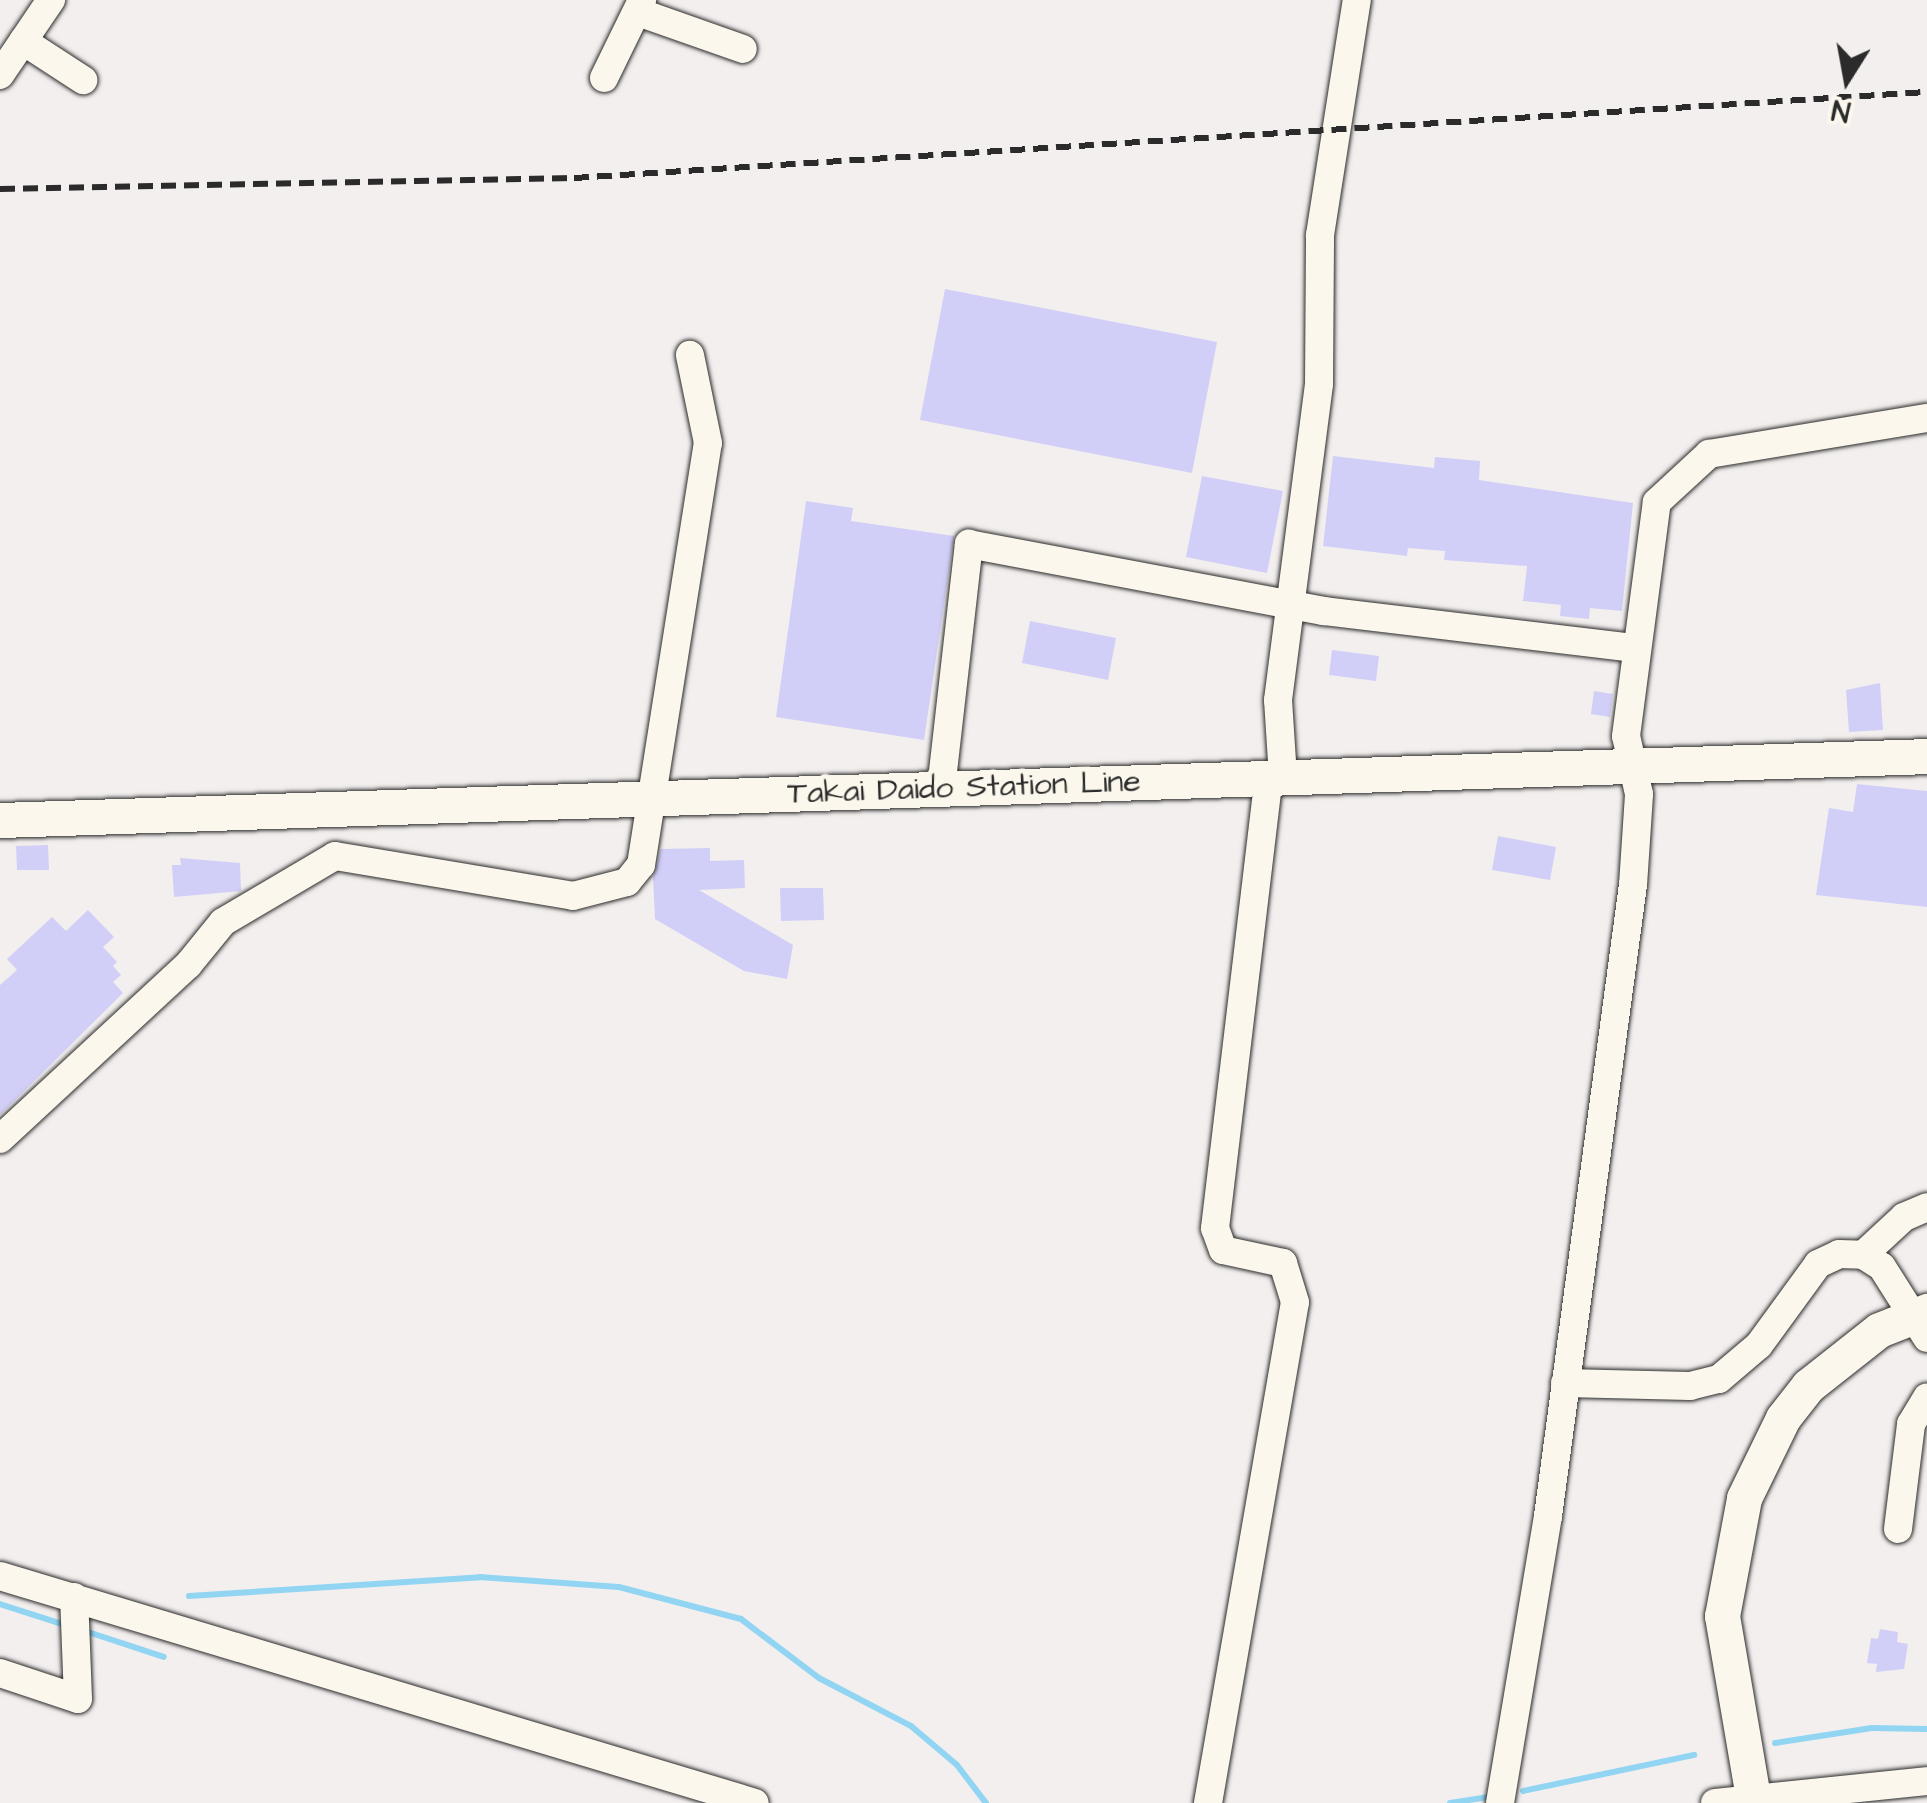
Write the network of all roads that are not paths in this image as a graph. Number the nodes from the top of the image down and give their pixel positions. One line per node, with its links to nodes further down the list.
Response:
1 (51, 0): 4 (street)
2 (1357, 0): 11 (street)
3 (640, 6): 5 (street); 7 (street)
4 (23, 41): 6 (street); 8 (street)
5 (743, 49)
6 (0, 75)
7 (604, 78)
8 (83, 80)
9 (690, 355): 17 (street)
10 (1927, 418): 12 (street)
11 (1286, 605): 12 (street); 15 (street); 16 (street)
12 (1636, 648): 14 (street)
13 (1927, 756): 14 (main road, Takai Daido Station Line)
14 (1634, 766): 15 (main road, Takai Daido Station Line); 23 (street)
15 (1276, 778): 16 (main road, Takai Daido Station Line); 32 (street)
16 (941, 789): 17 (main road, Takai Daido Station Line)
17 (649, 798): 18 (main road, Takai Daido Station Line); 19 (street)
18 (0, 820)
19 (0, 1140)
20 (1927, 1208): 21 (street)
21 (1863, 1255): 22 (street); 23 (street)
22 (1923, 1321): 30 (main road)
23 (1565, 1383): 33 (street)
24 (1927, 1397): 25 (street)
25 (1898, 1528)
26 (0, 1576): 27 (street)
27 (74, 1615): 28 (street); 31 (street)
28 (0, 1673)
29 (1927, 1782): 30 (street)
30 (1753, 1801): 34 (street)
31 (755, 1803)
32 (1208, 1803)
33 (1500, 1803)
34 (1715, 1803)

